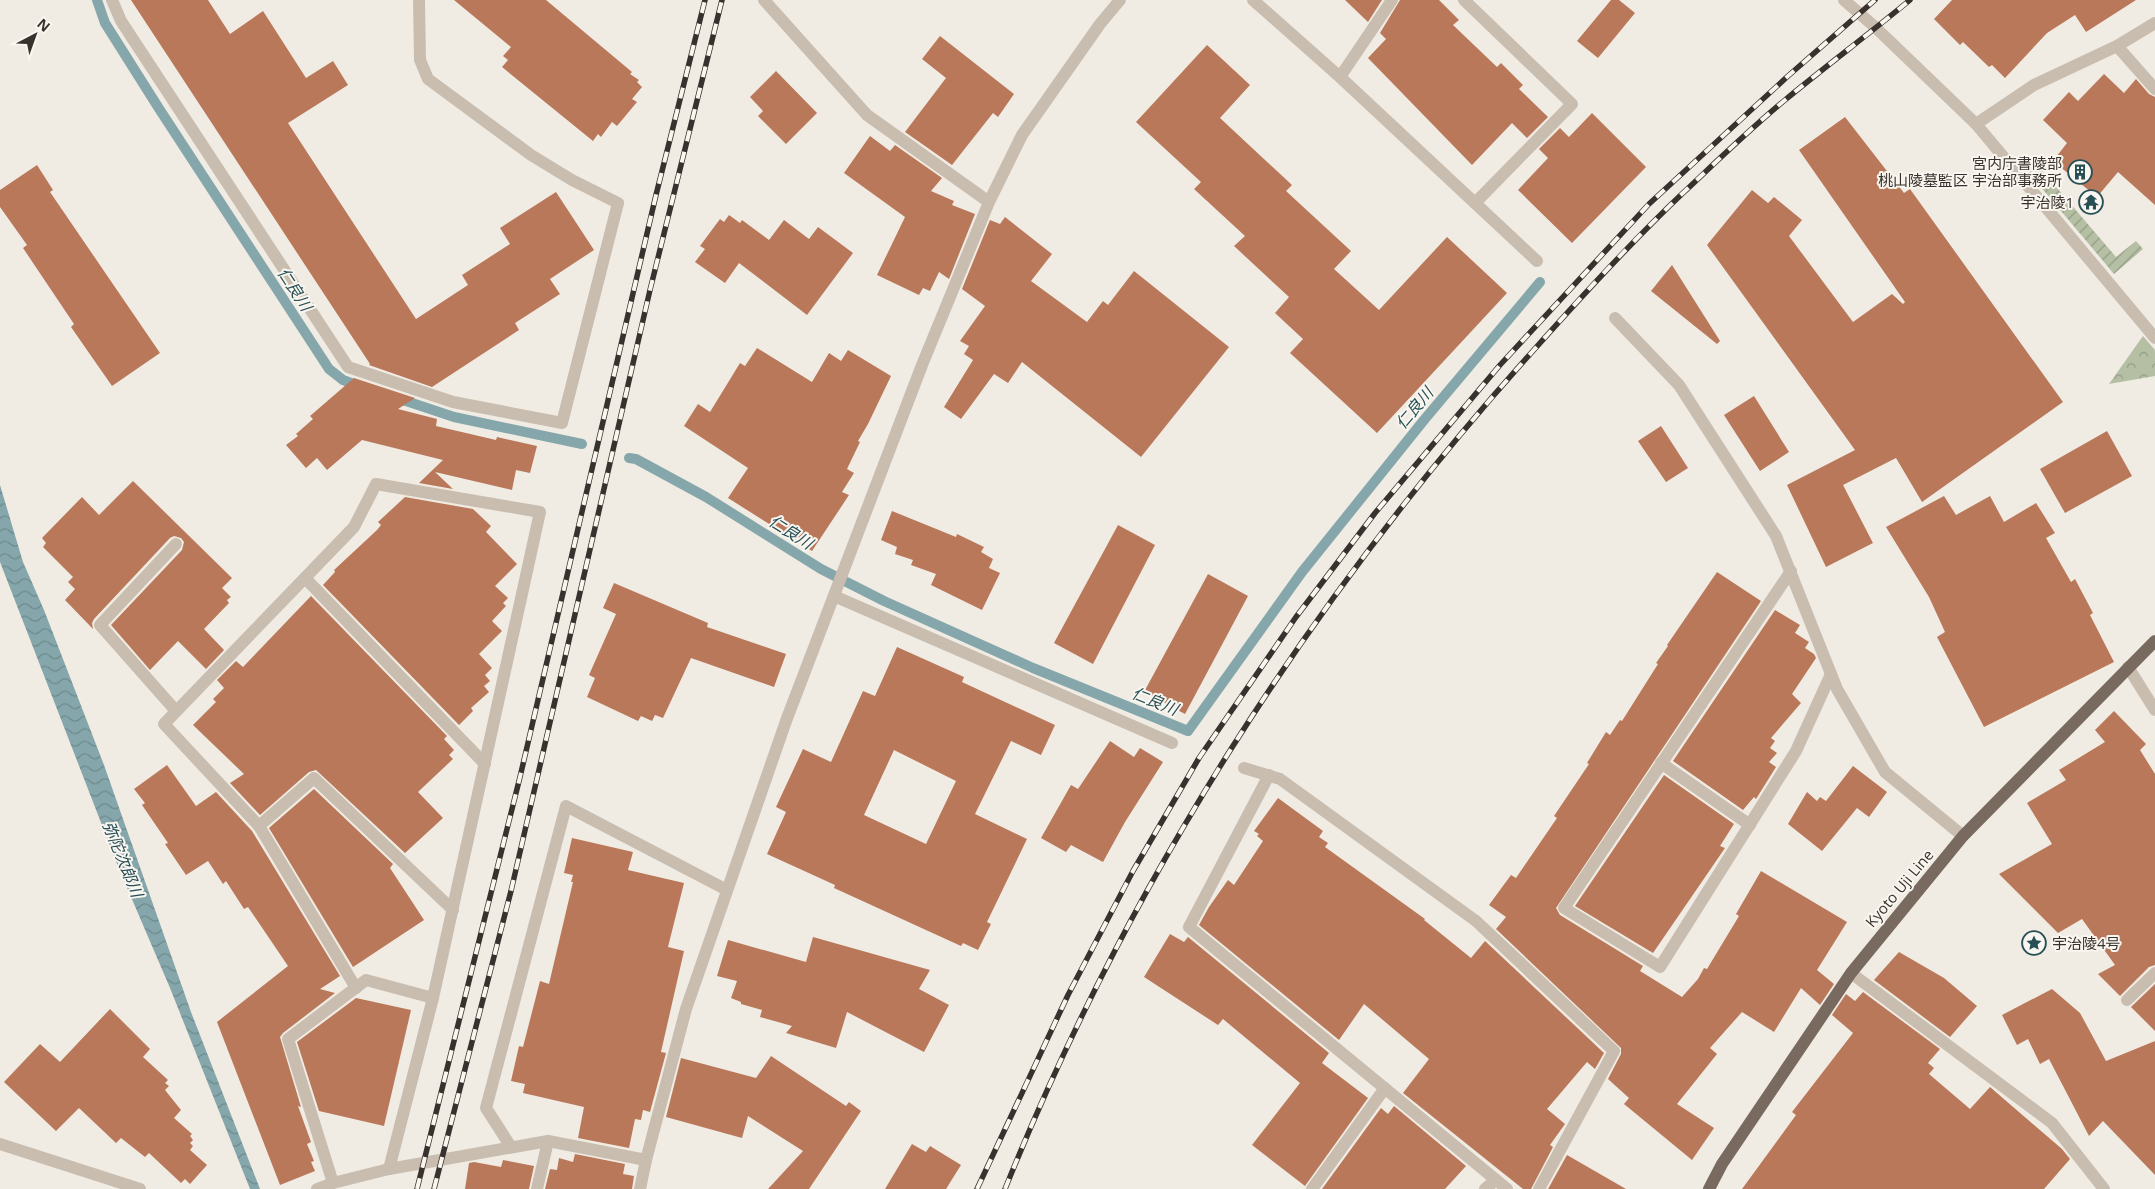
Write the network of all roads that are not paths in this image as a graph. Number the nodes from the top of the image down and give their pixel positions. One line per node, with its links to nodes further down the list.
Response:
1 (112, 0): 2 (street)
2 (419, 0)
3 (764, 0): 14 (street)
4 (1120, 0): 14 (street)
5 (1253, 0): 11 (street)
6 (1392, 0): 11 (street)
7 (1464, 0): 15 (street)
8 (1844, 0): 13 (street)
9 (2155, 23): 10 (street)
10 (2117, 46): 12 (street); 13 (street)
11 (1340, 77): 15 (street)
12 (2155, 89)
13 (1976, 124): 18 (street)
14 (989, 202): 22 (street)
15 (1475, 203): 16 (street)
16 (1537, 261)
17 (1615, 318): 20 (street)
18 (2155, 338)
19 (176, 544): 27 (street)
20 (1790, 571): 25 (street); 29 (street)
21 (305, 578): 27 (street); 30 (street); 30 (street)
22 (835, 594): 28 (street); 36 (street)
23 (2155, 641): 24 (main road, Kyoto Uji Line)
24 (2128, 667): 26 (street); 35 (main road, Kyoto Uji Line)
25 (1831, 674): 33 (street); 35 (street)
26 (2155, 710)
27 (176, 711): 34 (street)
28 (1172, 743)
29 (1661, 763): 33 (street); 33 (street)
30 (485, 764): 37 (street)
31 (1244, 768): 32 (street)
32 (1269, 775): 43 (street); 58 (street)
33 (1750, 825)
34 (259, 826): 37 (street); 40 (street)
35 (1963, 836): 38 (main road, Kyoto Uji Line)
36 (727, 890): 46 (street); 47 (street)
37 (452, 910): 41 (street)
38 (1851, 972): 59 (main road, Kyoto Uji Line); 60 (street)
39 (2155, 973): 42 (street)
40 (356, 988): 41 (street); 50 (street)
41 (433, 998): 48 (street)
42 (2126, 1000)
43 (1385, 1088): 49 (street); 55 (street)
44 (548, 1141): 46 (street); 47 (street); 53 (street)
45 (0, 1144): 51 (street)
46 (511, 1147): 48 (street)
47 (646, 1160): 54 (street)
48 (389, 1169): 50 (street)
49 (1496, 1180): 56 (street); 57 (street)
50 (334, 1183): 52 (street)
51 (140, 1189)
52 (317, 1189)
53 (537, 1189)
54 (640, 1189)
55 (1312, 1189)
56 (1485, 1189)
57 (1507, 1189)
58 (1539, 1189)
59 (1708, 1189)
60 (2104, 1189)

